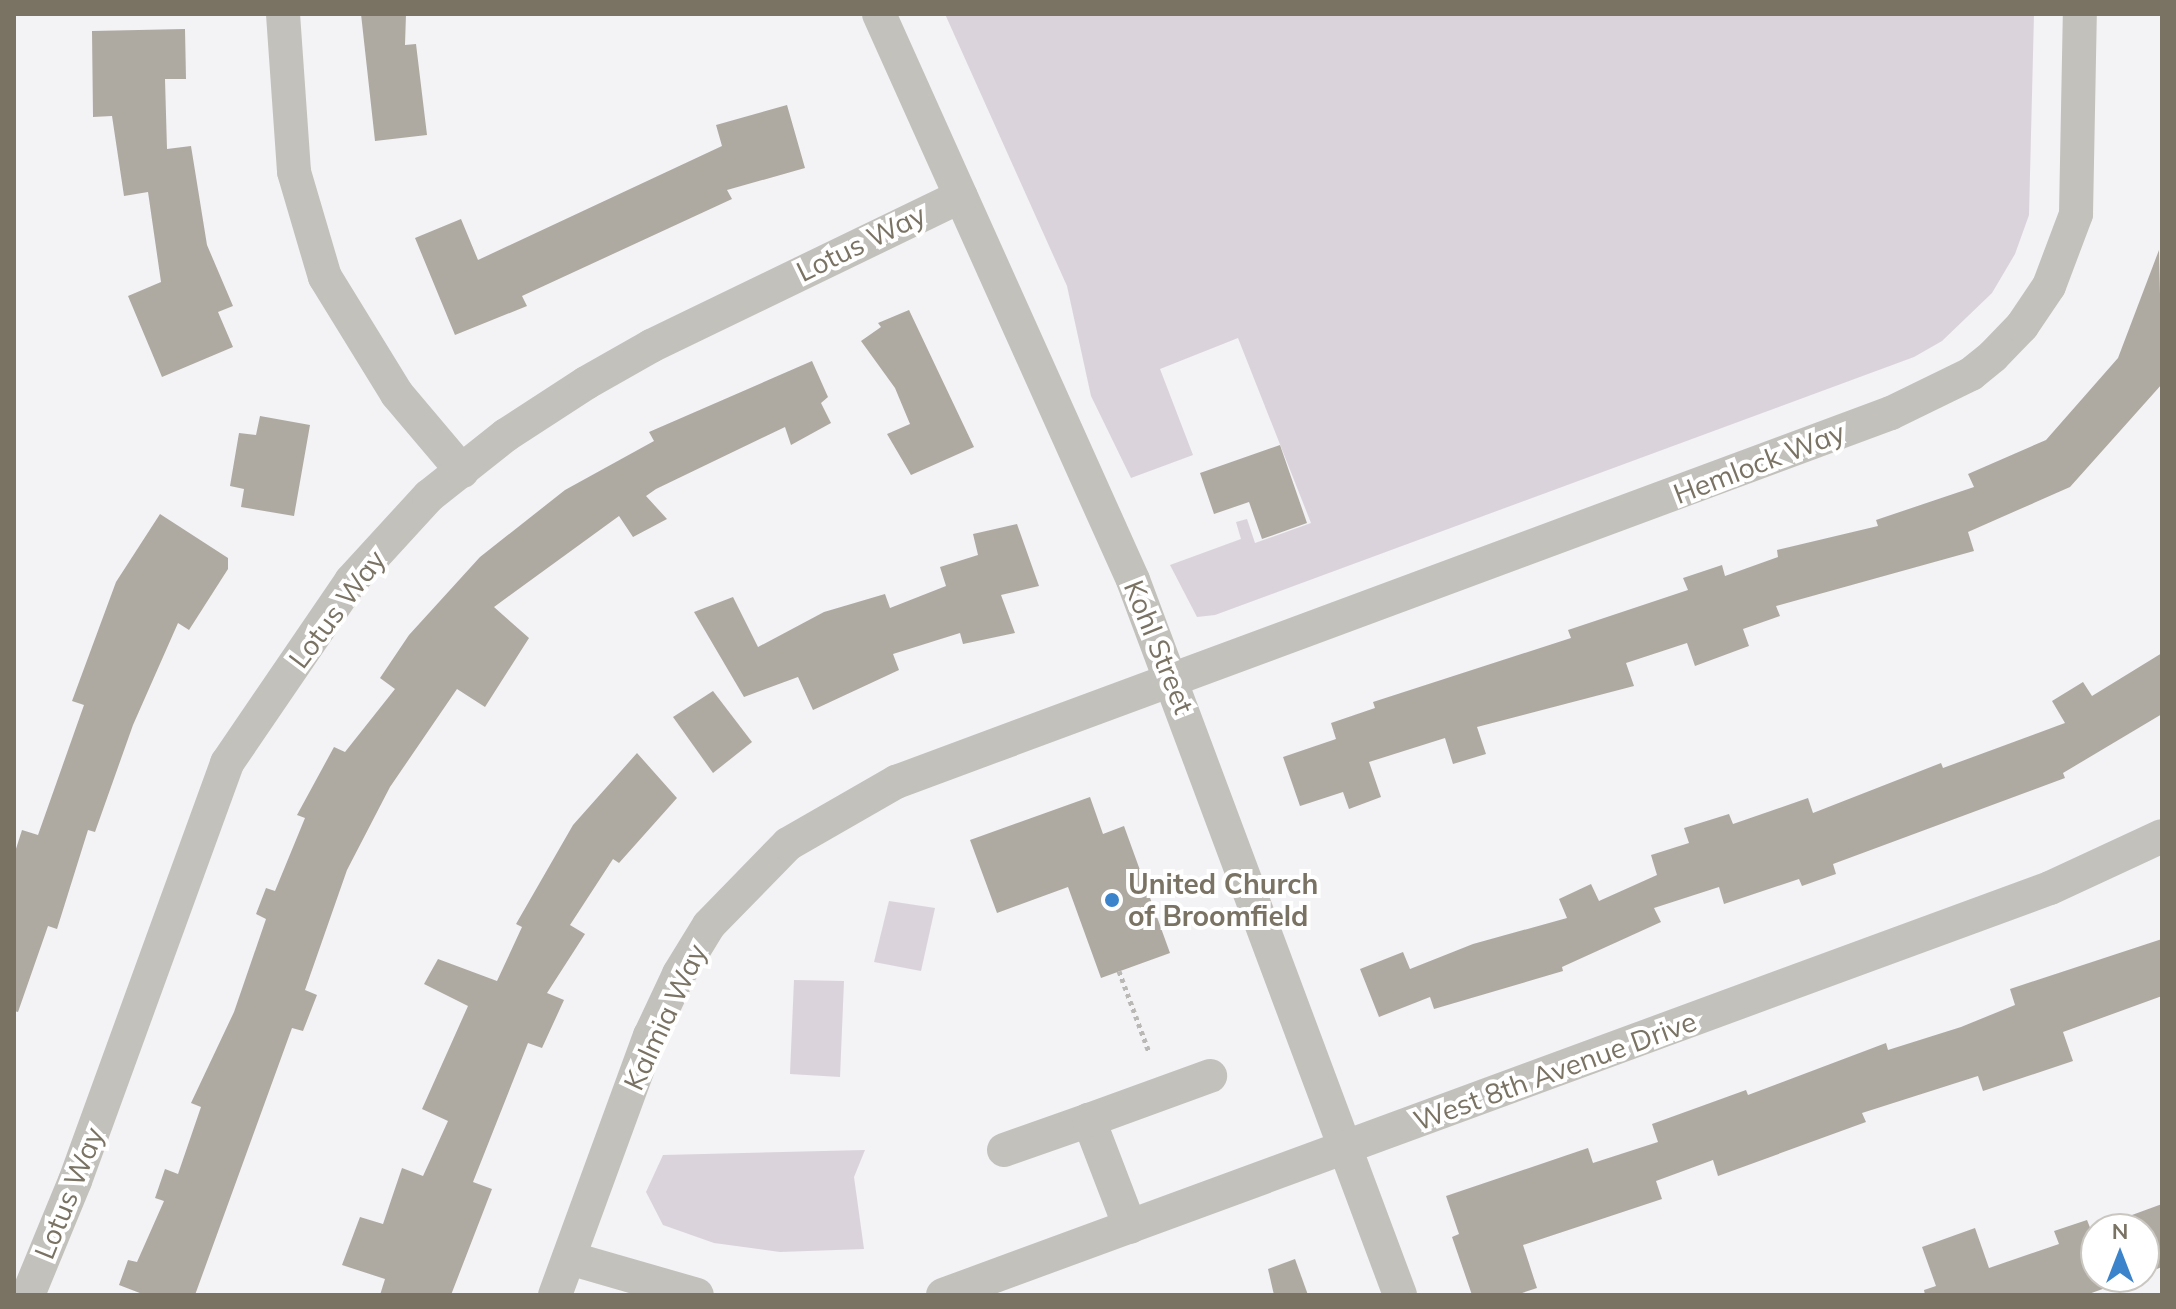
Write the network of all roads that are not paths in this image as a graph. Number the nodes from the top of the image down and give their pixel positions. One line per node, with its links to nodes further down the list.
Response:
1 (283, 14): 5 (street)
2 (879, 14): 4 (street, Kohl Street)
3 (2080, 14): 6 (street, Hemlock Way)
4 (961, 196): 5 (street, Lotus Way); 6 (street, Kohl Street)
5 (462, 471): 14 (street, Lotus Way)
6 (1172, 681): 10 (street, Kohl Street); 13 (street, Kalmia Way)
7 (2162, 836): 10 (street, West 8th Avenue Drive)
8 (1210, 1076): 9 (street)
9 (1089, 1120): 11 (street); 12 (street)
10 (1347, 1148): 12 (street, West 8th Avenue Drive); 18 (street, Kohl Street)
11 (1004, 1150)
12 (1130, 1227): 17 (street, West 8th Avenue Drive)
13 (569, 1258): 15 (street, Kalmia Way); 16 (street)
14 (28, 1295)
15 (555, 1295)
16 (697, 1295)
17 (943, 1295)
18 (1400, 1295)

